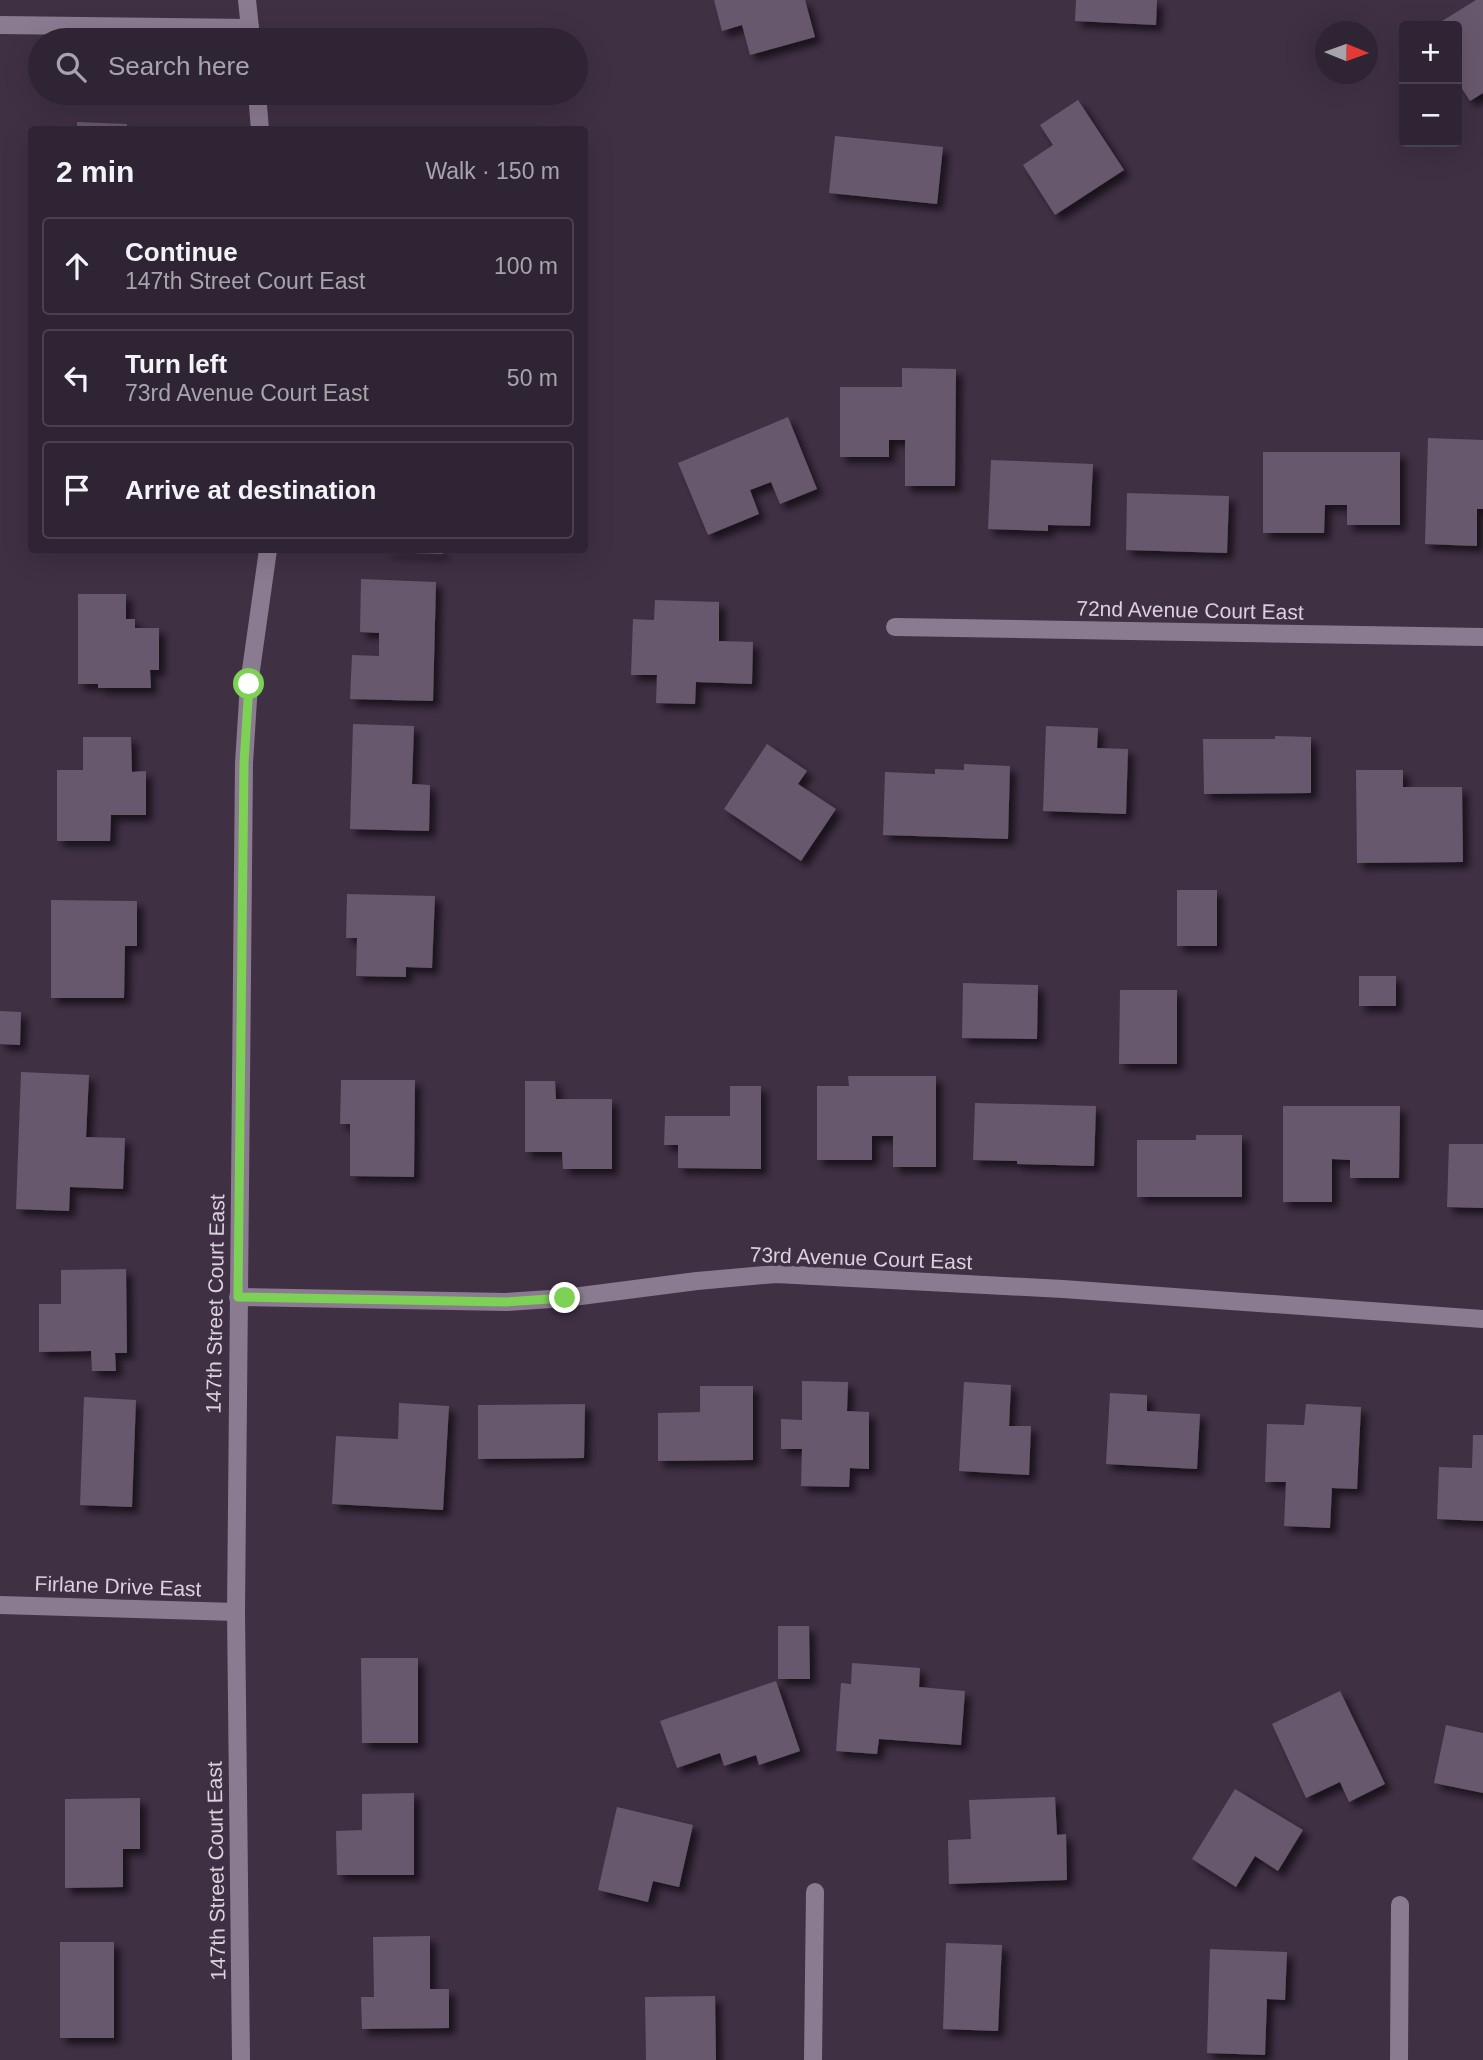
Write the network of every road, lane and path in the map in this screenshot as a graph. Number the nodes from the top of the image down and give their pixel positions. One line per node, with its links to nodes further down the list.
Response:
1 (247, 0): 4 (street)
2 (0, 25): 3 (street)
3 (84, 28)
4 (250, 28)
5 (258, 105): 6 (street)
6 (260, 126)
7 (268, 553): 10 (street, 147th Street Court East)
8 (895, 627): 9 (street, 72nd Avenue Court East)
9 (1483, 638)
10 (238, 1297): 11 (street, 73rd Avenue Court East); 13 (street, 147th Street Court East)
11 (1483, 1319)
12 (0, 1605): 13 (street, Firlane Drive East)
13 (236, 1612): 16 (street, 147th Street Court East)
14 (815, 1892): 17 (street)
15 (1400, 1905): 18 (street)
16 (241, 2060)
17 (813, 2060)
18 (1399, 2060)

